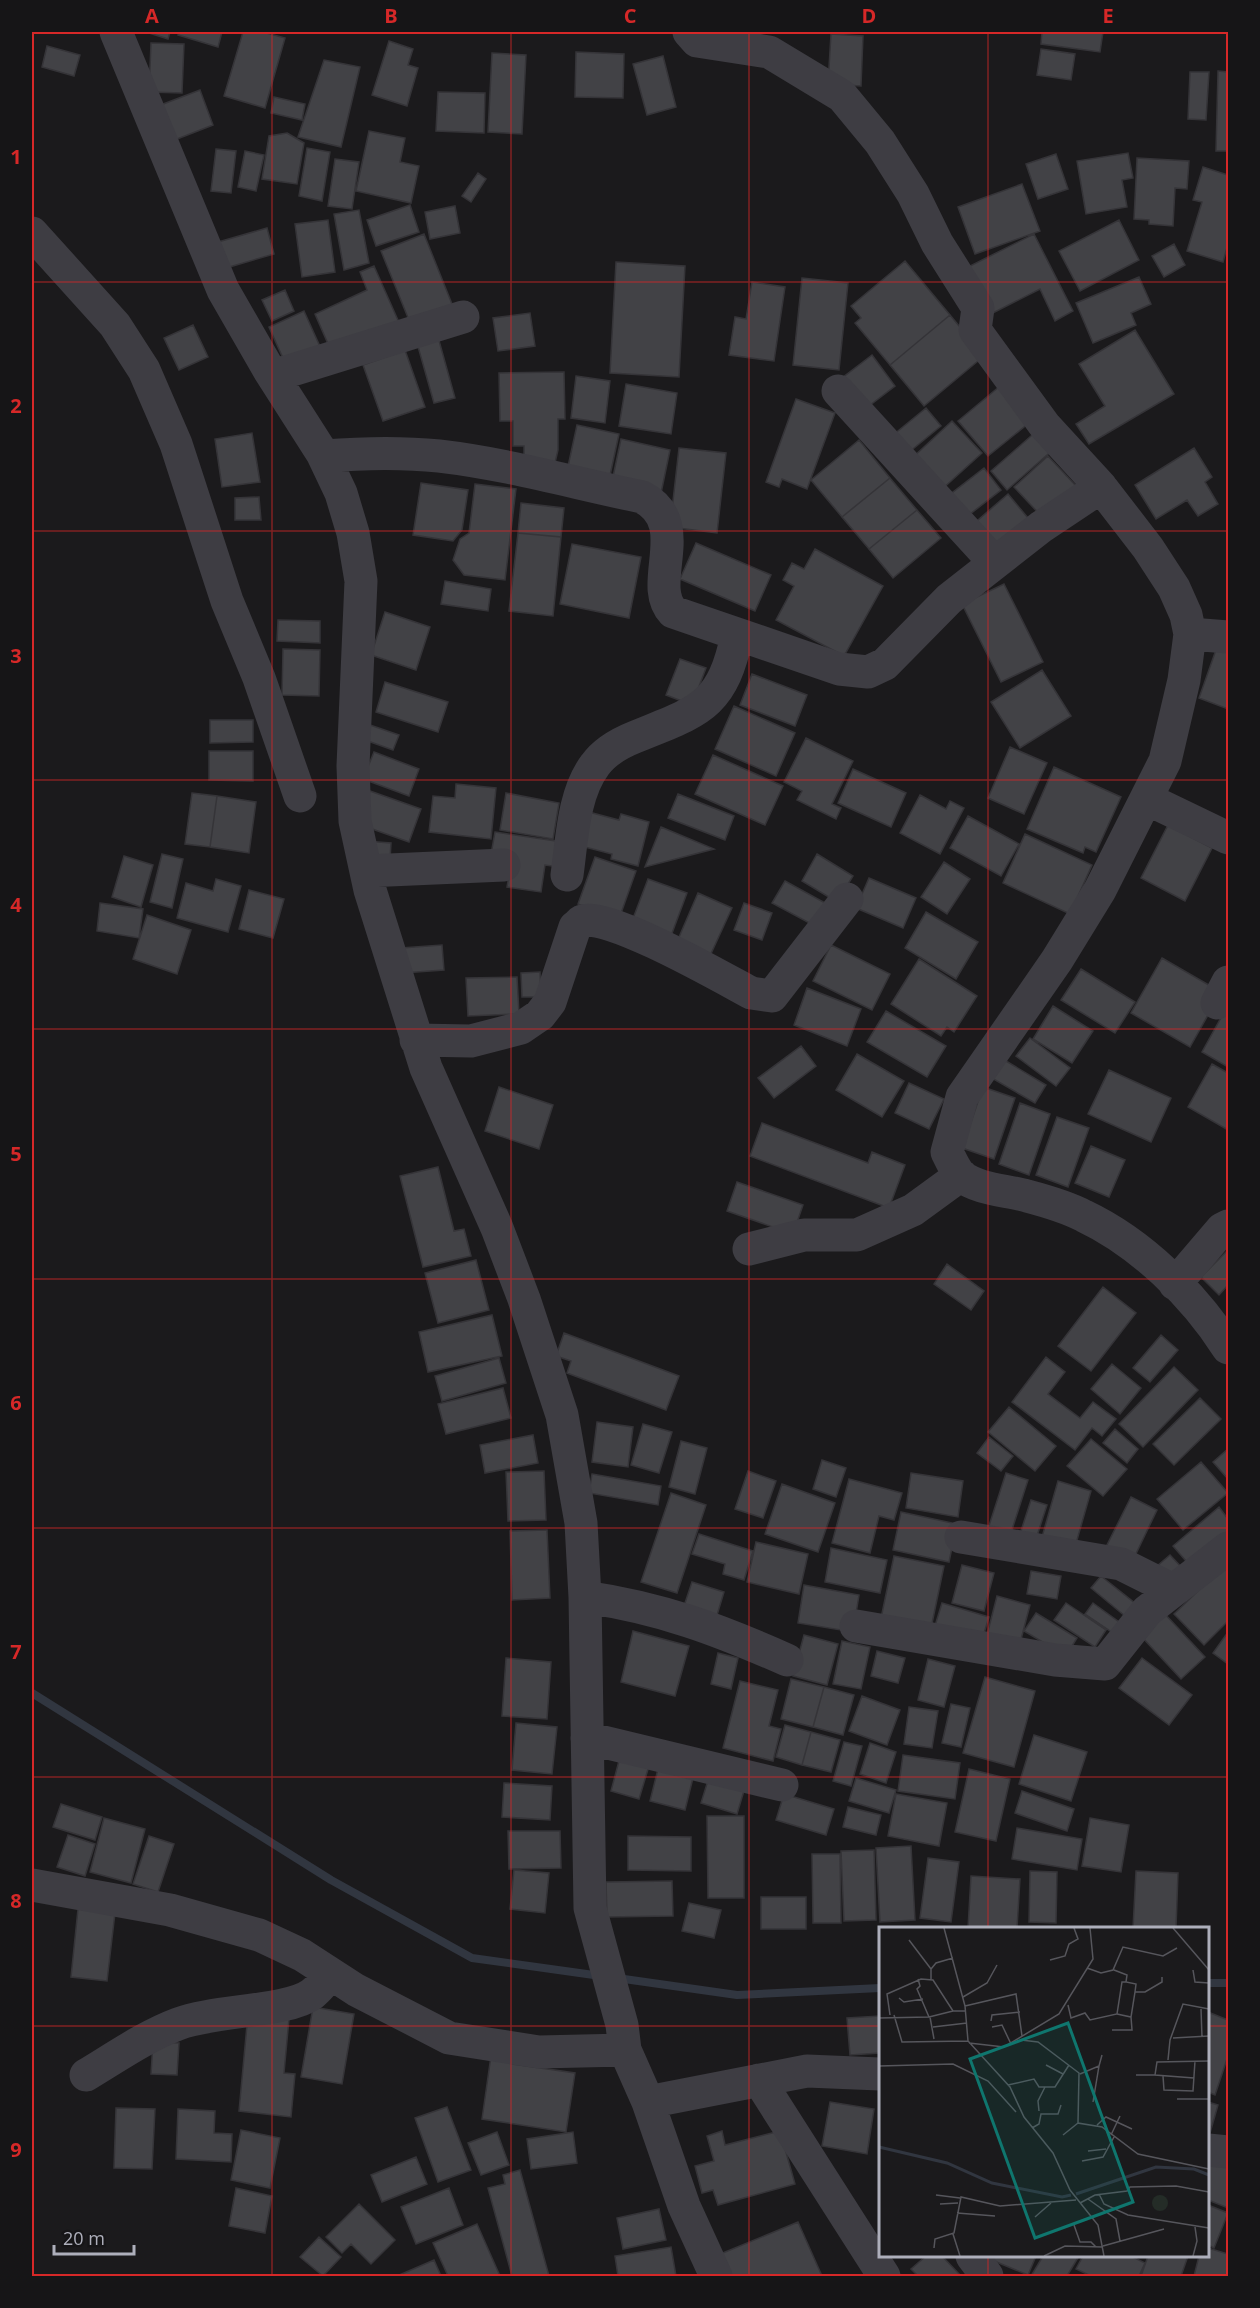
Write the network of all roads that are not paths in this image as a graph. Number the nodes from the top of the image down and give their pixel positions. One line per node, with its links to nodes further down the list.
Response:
1 (116, 32): 5 (street)
2 (689, 32): 8 (street)
3 (32, 233): 13 (street)
4 (463, 317): 5 (street)
5 (273, 376): 7 (street)
6 (838, 392): 9 (street)
7 (324, 456): 11 (street); 17 (street)
8 (1101, 487): 9 (street); 10 (street)
9 (995, 563): 11 (street)
10 (1190, 634): 12 (street); 14 (street)
11 (737, 635): 18 (street)
12 (1228, 637)
13 (300, 796)
14 (1147, 799): 15 (street); 21 (street)
15 (1228, 838)
16 (504, 865): 17 (street)
17 (366, 871): 20 (street)
18 (567, 875)
19 (847, 899): 20 (street)
20 (416, 1040): 29 (street)
21 (961, 1175): 23 (street); 24 (street)
22 (1228, 1226): 24 (street)
23 (748, 1249)
24 (1174, 1284): 25 (street)
25 (1228, 1348)
26 (961, 1537): 28 (street)
27 (1228, 1548): 28 (street)
28 (1173, 1590): 30 (street)
29 (585, 1597): 31 (street); 32 (street)
30 (856, 1626)
31 (787, 1660)
32 (587, 1738): 33 (street); 36 (street)
33 (782, 1785)
34 (32, 1885): 35 (street)
35 (331, 1974): 36 (street); 38 (street)
36 (624, 2037): 40 (street)
37 (879, 2074): 39 (street)
38 (86, 2075)
39 (759, 2080): 40 (street); 45 (street)
40 (648, 2102): 44 (street)
41 (1209, 2150): 42 (street)
42 (1228, 2152)
43 (973, 2257): 46 (street)
44 (716, 2277)
45 (884, 2277)
46 (987, 2277)

